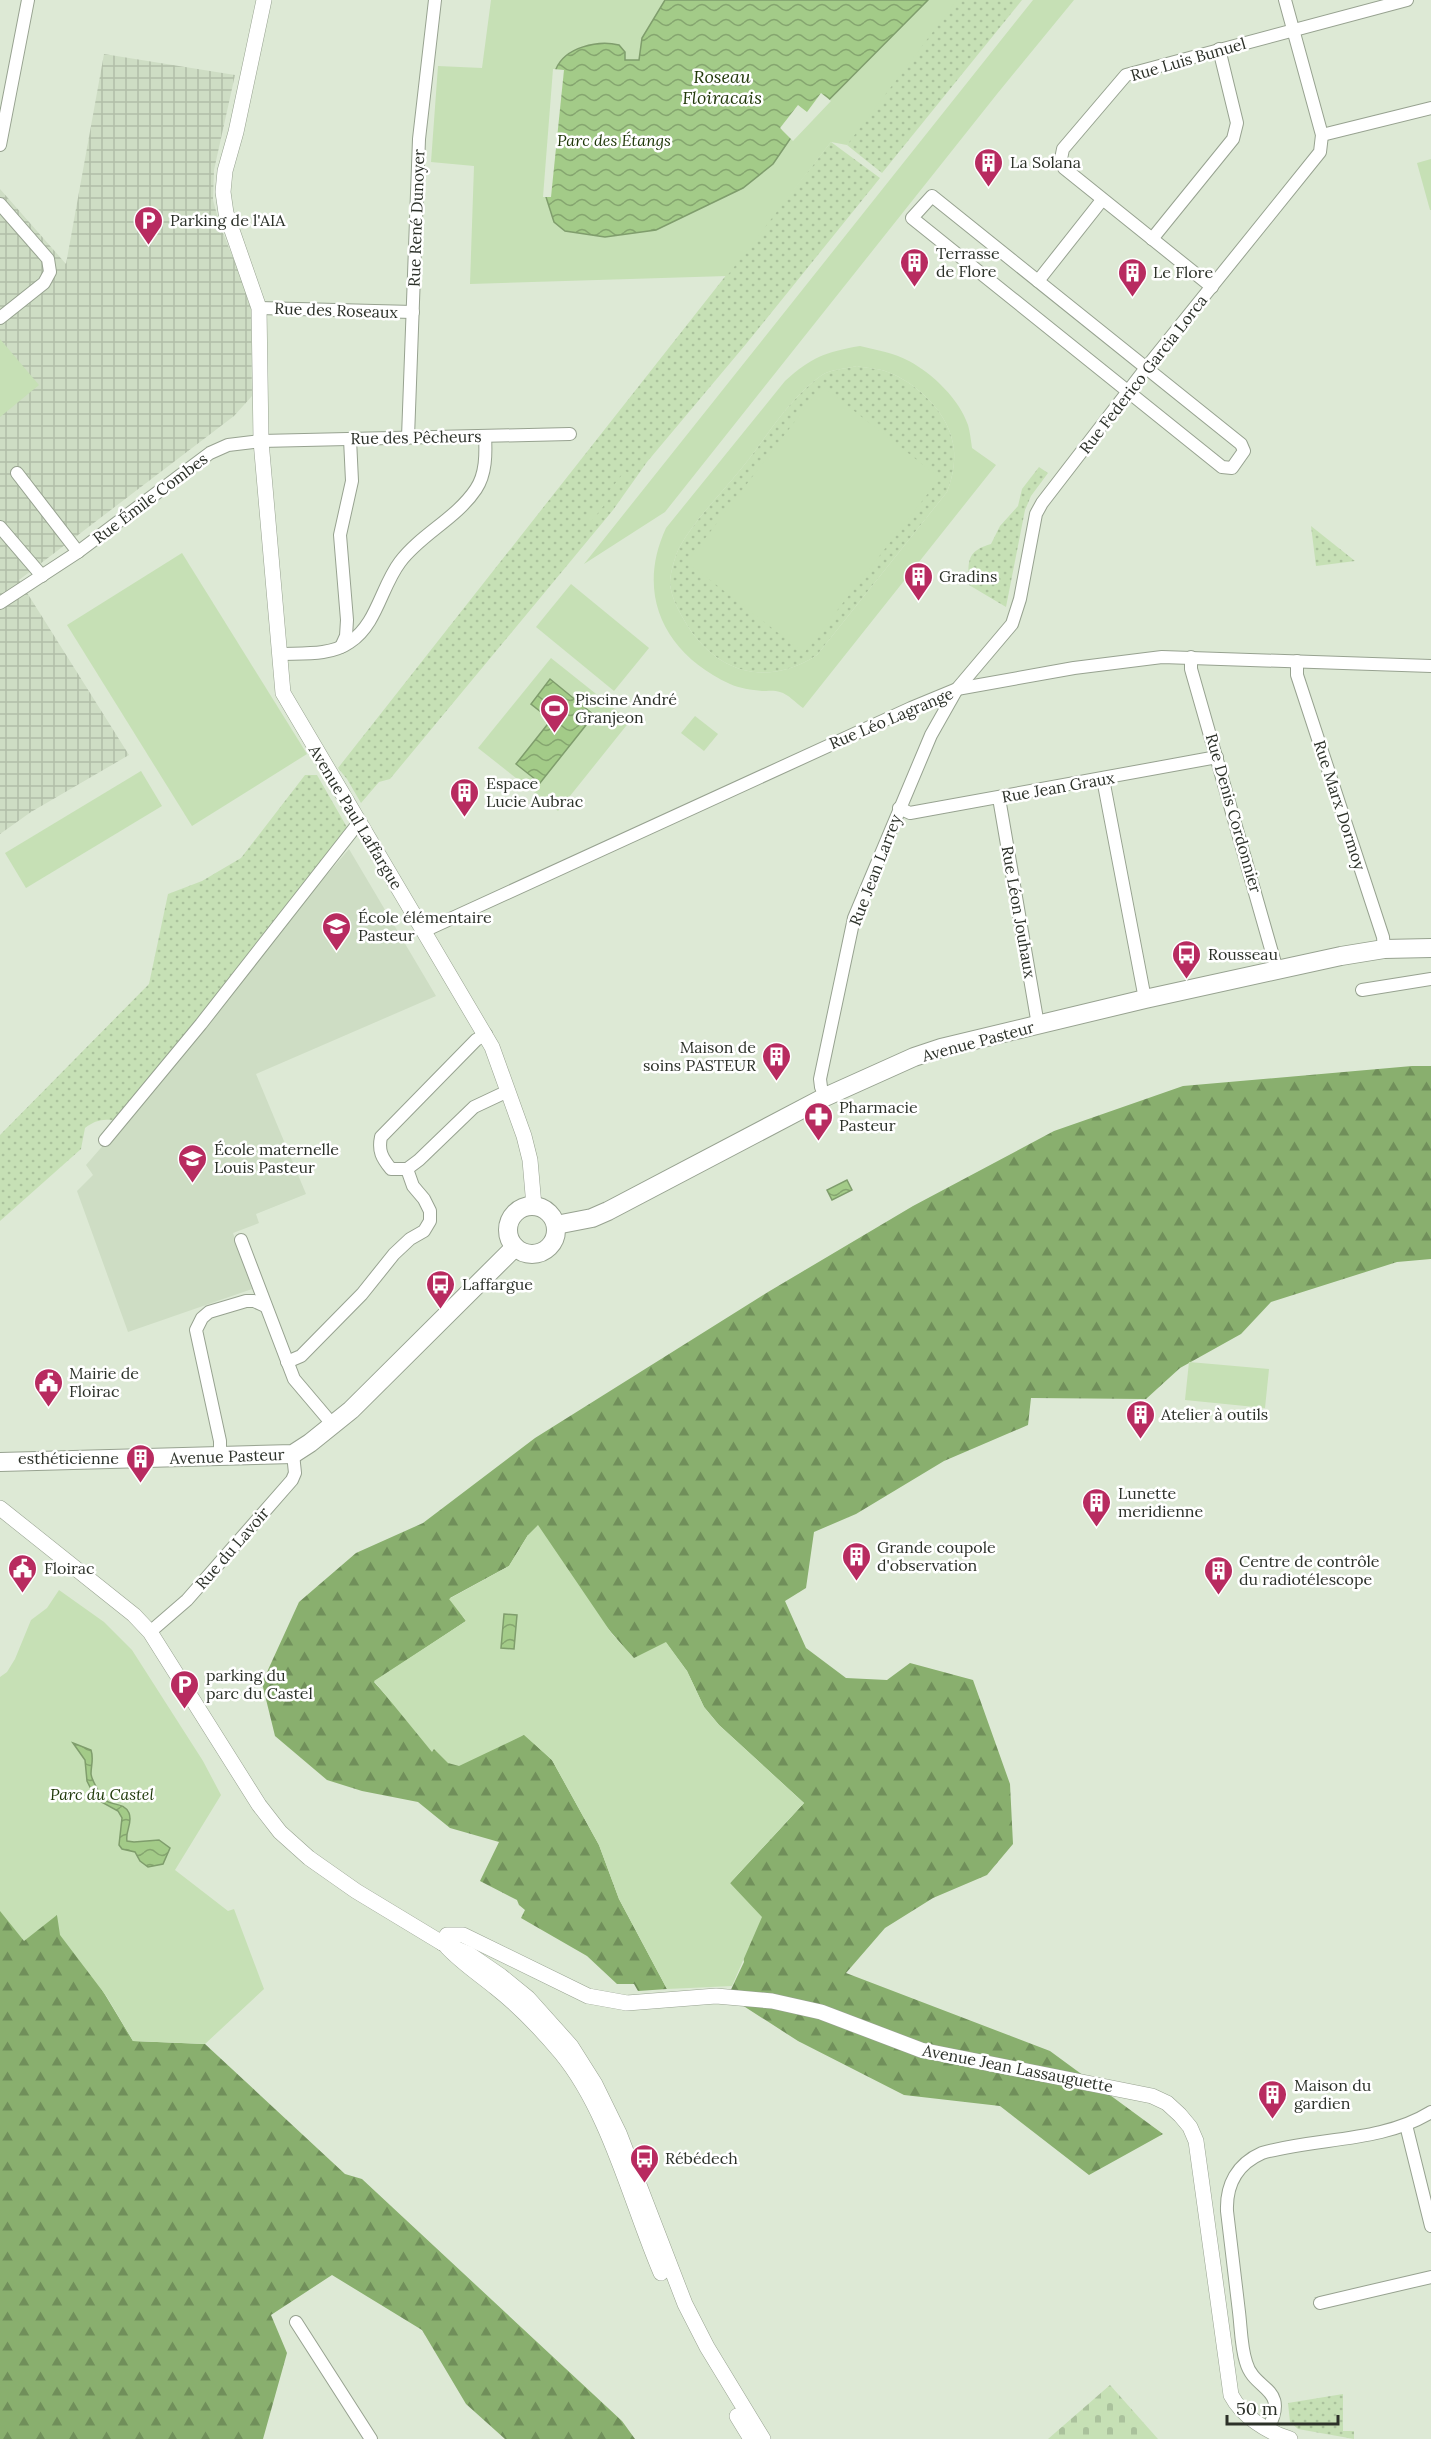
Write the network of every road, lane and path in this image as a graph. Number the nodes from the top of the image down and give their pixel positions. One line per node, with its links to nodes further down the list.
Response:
1 (28, 0): 10 (street)
2 (264, 0): 16 (street)
3 (435, 0): 17 (street, Rue René Dunoyer)
4 (1285, 0): 6 (street)
5 (1407, 0): 6 (street, Rue Luis Bunuel)
6 (1293, 29): 7 (street, Rue Luis Bunuel); 9 (street)
7 (1219, 49): 11 (street, Rue Luis Bunuel); 13 (street)
8 (1431, 108): 9 (street)
9 (1322, 135): 15 (street, Rue Federico Garcia Lorca)
10 (0, 145)
11 (1102, 200): 13 (street, Rue Luis Bunuel); 14 (street)
12 (0, 204): 18 (street)
13 (1152, 239): 15 (street, Rue Luis Bunuel)
14 (1038, 281): 19 (street); 20 (street)
15 (1212, 287): 19 (street, Rue Federico Garcia Lorca)
16 (259, 308): 17 (street, Rue des Roseaux); 25 (street)
17 (412, 312): 23 (street, Rue René Dunoyer)
18 (0, 318)
19 (1146, 368): 20 (street, Rue Federico Garcia Lorca); 20 (street)
20 (1128, 391): 36 (street, Rue Federico Garcia Lorca)
21 (570, 434): 22 (street, Rue des Pêcheurs)
22 (485, 436): 23 (street, Rue des Pêcheurs); 31 (street)
23 (408, 437): 24 (street, Rue des Pêcheurs)
24 (350, 439): 25 (street, Rue des Pêcheurs); 31 (street)
25 (261, 441): 28 (street, Rue Émile Combes); 32 (street, Avenue Paul Laffargue)
26 (17, 473): 28 (street)
27 (0, 527): 29 (street)
28 (78, 552): 29 (street, Rue Émile Combes)
29 (42, 576): 30 (street, Rue Émile Combes)
30 (0, 603)
31 (340, 648): 32 (street)
32 (279, 654): 41 (street, Avenue Paul Laffargue)
33 (1191, 657): 34 (street, Rue Léo Lagrange); 36 (street, Rue Léo Lagrange); 37 (street, Rue Denis Cordonnier)
34 (1297, 661): 35 (street, Rue Léo Lagrange); 44 (street, Rue Marx Dormoy)
35 (1431, 666)
36 (957, 689): 40 (street, Rue Jean Larrey); 42 (street, Rue Léo Lagrange)
37 (1217, 757): 38 (street, Rue Jean Graux); 45 (street, Rue Denis Cordonnier)
38 (1103, 779): 39 (street, Rue Jean Graux); 48 (street)
39 (999, 798): 40 (street, Rue Jean Graux); 49 (street, Rue Léon Jouhaux)
40 (899, 808): 52 (street, Rue Jean Larrey)
41 (360, 821): 42 (street, Avenue Paul Laffargue); 53 (street)
42 (424, 931): 50 (street, Avenue Paul Laffargue)
43 (1431, 948): 44 (main road, Avenue Pasteur)
44 (1384, 949): 45 (main road, Avenue Pasteur)
45 (1277, 970): 48 (main road, Avenue Pasteur)
46 (1431, 979): 47 (street)
47 (1362, 990)
48 (1145, 999): 49 (main road, Avenue Pasteur)
49 (1038, 1025): 52 (main road, Avenue Pasteur)
50 (486, 1034): 51 (street, Avenue Paul Laffargue); 54 (street)
51 (508, 1091): 54 (street); 55 (street, Avenue Paul Laffargue)
52 (825, 1097): 56 (main road, Avenue Pasteur)
53 (105, 1140)
54 (407, 1169): 60 (street)
55 (534, 1206): 56 (main road); 58 (main road)
56 (556, 1224): 58 (main road)
57 (241, 1240): 59 (street)
58 (515, 1247): 61 (main road, Avenue Pasteur)
59 (265, 1306): 60 (street); 63 (street)
60 (287, 1362): 61 (street)
61 (333, 1425): 62 (main road, Avenue Pasteur)
62 (292, 1454): 63 (main road, Avenue Pasteur); 66 (street, Rue du Lavoir)
63 (220, 1456): 64 (main road, Avenue Pasteur)
64 (0, 1462)
65 (0, 1508): 66 (street)
66 (150, 1632): 67 (street)
67 (442, 1943): 74 (street, Avenue Jean Lassauguette); 76 (street); 77 (street)
68 (1431, 2112): 69 (street)
69 (1406, 2125): 70 (street); 74 (street)
70 (1431, 2226)
71 (1431, 2277): 72 (street)
72 (1320, 2303)
73 (296, 2322): 75 (street)
74 (1268, 2429): 78 (street, Avenue Jean Lassauguette)
75 (371, 2439)
76 (751, 2439)
77 (763, 2439)
78 (1290, 2439)

